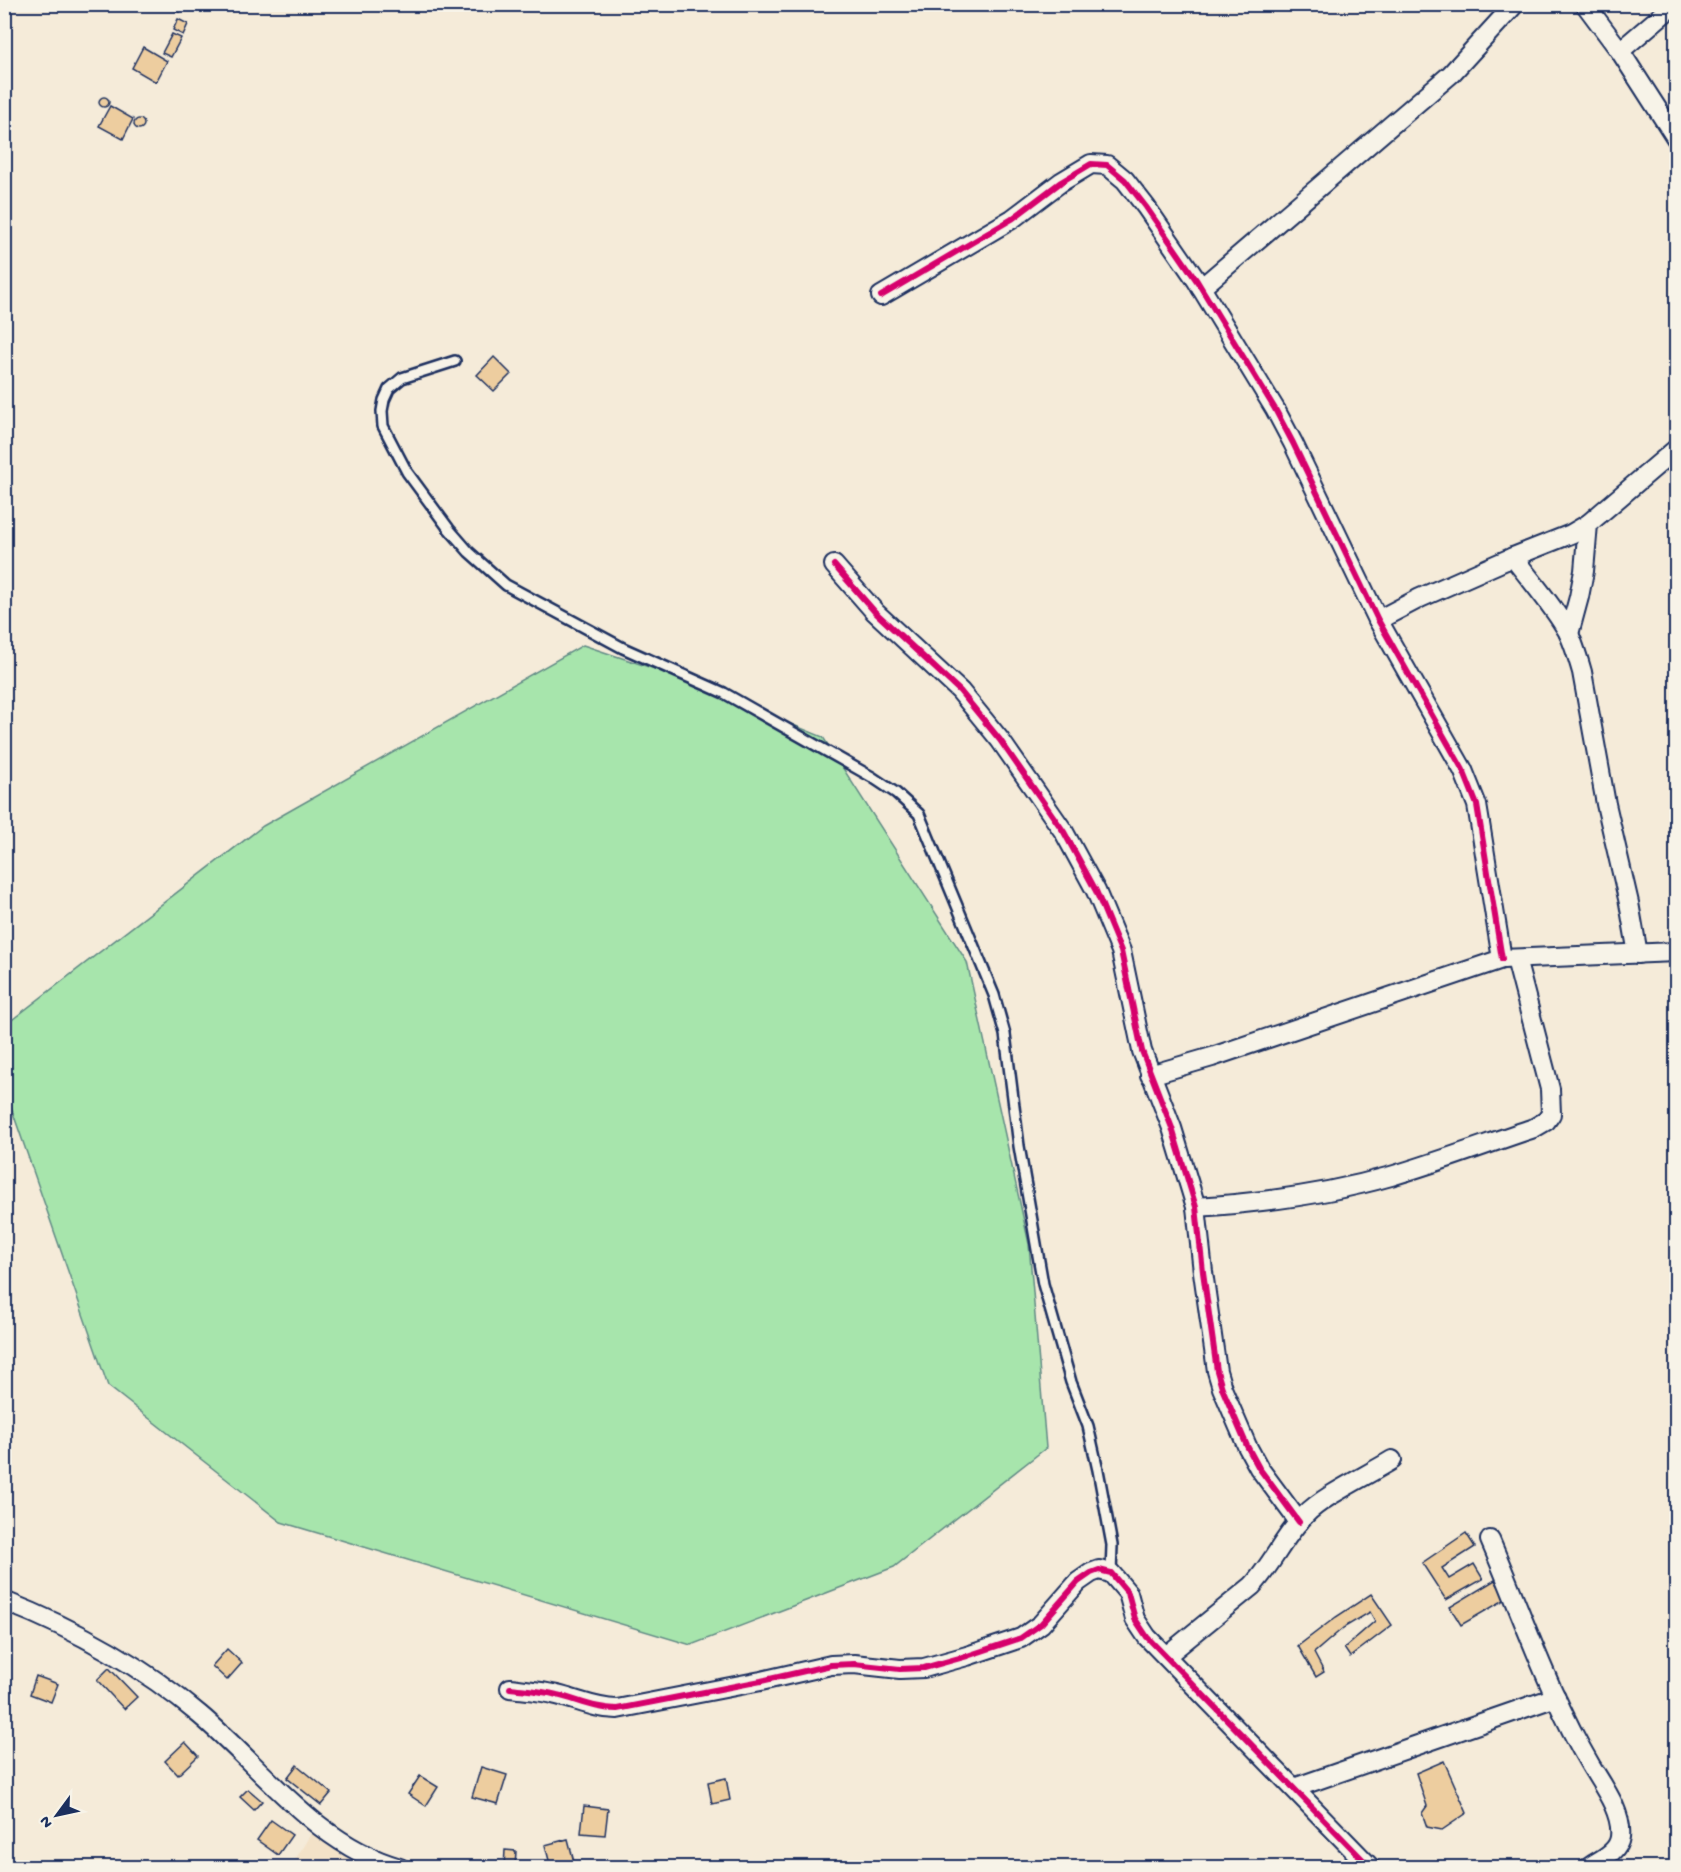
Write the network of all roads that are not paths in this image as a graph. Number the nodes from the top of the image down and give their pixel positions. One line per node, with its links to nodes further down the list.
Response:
1 (1515, 4): 6 (street)
2 (1585, 4): 4 (street)
3 (1675, 4): 4 (street)
4 (1620, 51): 5 (street)
5 (1677, 138)
6 (1201, 288): 7 (street); 13 (street)
7 (881, 296)
8 (455, 361): 23 (lane)
9 (1677, 449): 10 (street)
10 (1588, 524): 11 (street); 14 (street)
11 (1513, 557): 13 (street); 14 (street)
12 (834, 565): 18 (street)
13 (1378, 620): 17 (street)
14 (1569, 634): 16 (street)
15 (1677, 952): 16 (street)
16 (1638, 954): 17 (street)
17 (1509, 959): 18 (street); 19 (street)
18 (1150, 1075): 19 (street)
19 (1196, 1207): 21 (street)
20 (1392, 1460): 21 (street)
21 (1299, 1522): 25 (street)
22 (1490, 1540): 27 (street)
23 (1111, 1573): 25 (street); 26 (street)
24 (4, 1601): 29 (street)
25 (1166, 1656): 28 (street)
26 (510, 1688)
27 (1556, 1697): 28 (street); 31 (street)
28 (1294, 1788): 30 (street)
29 (400, 1868)
30 (1371, 1868)
31 (1587, 1868)

